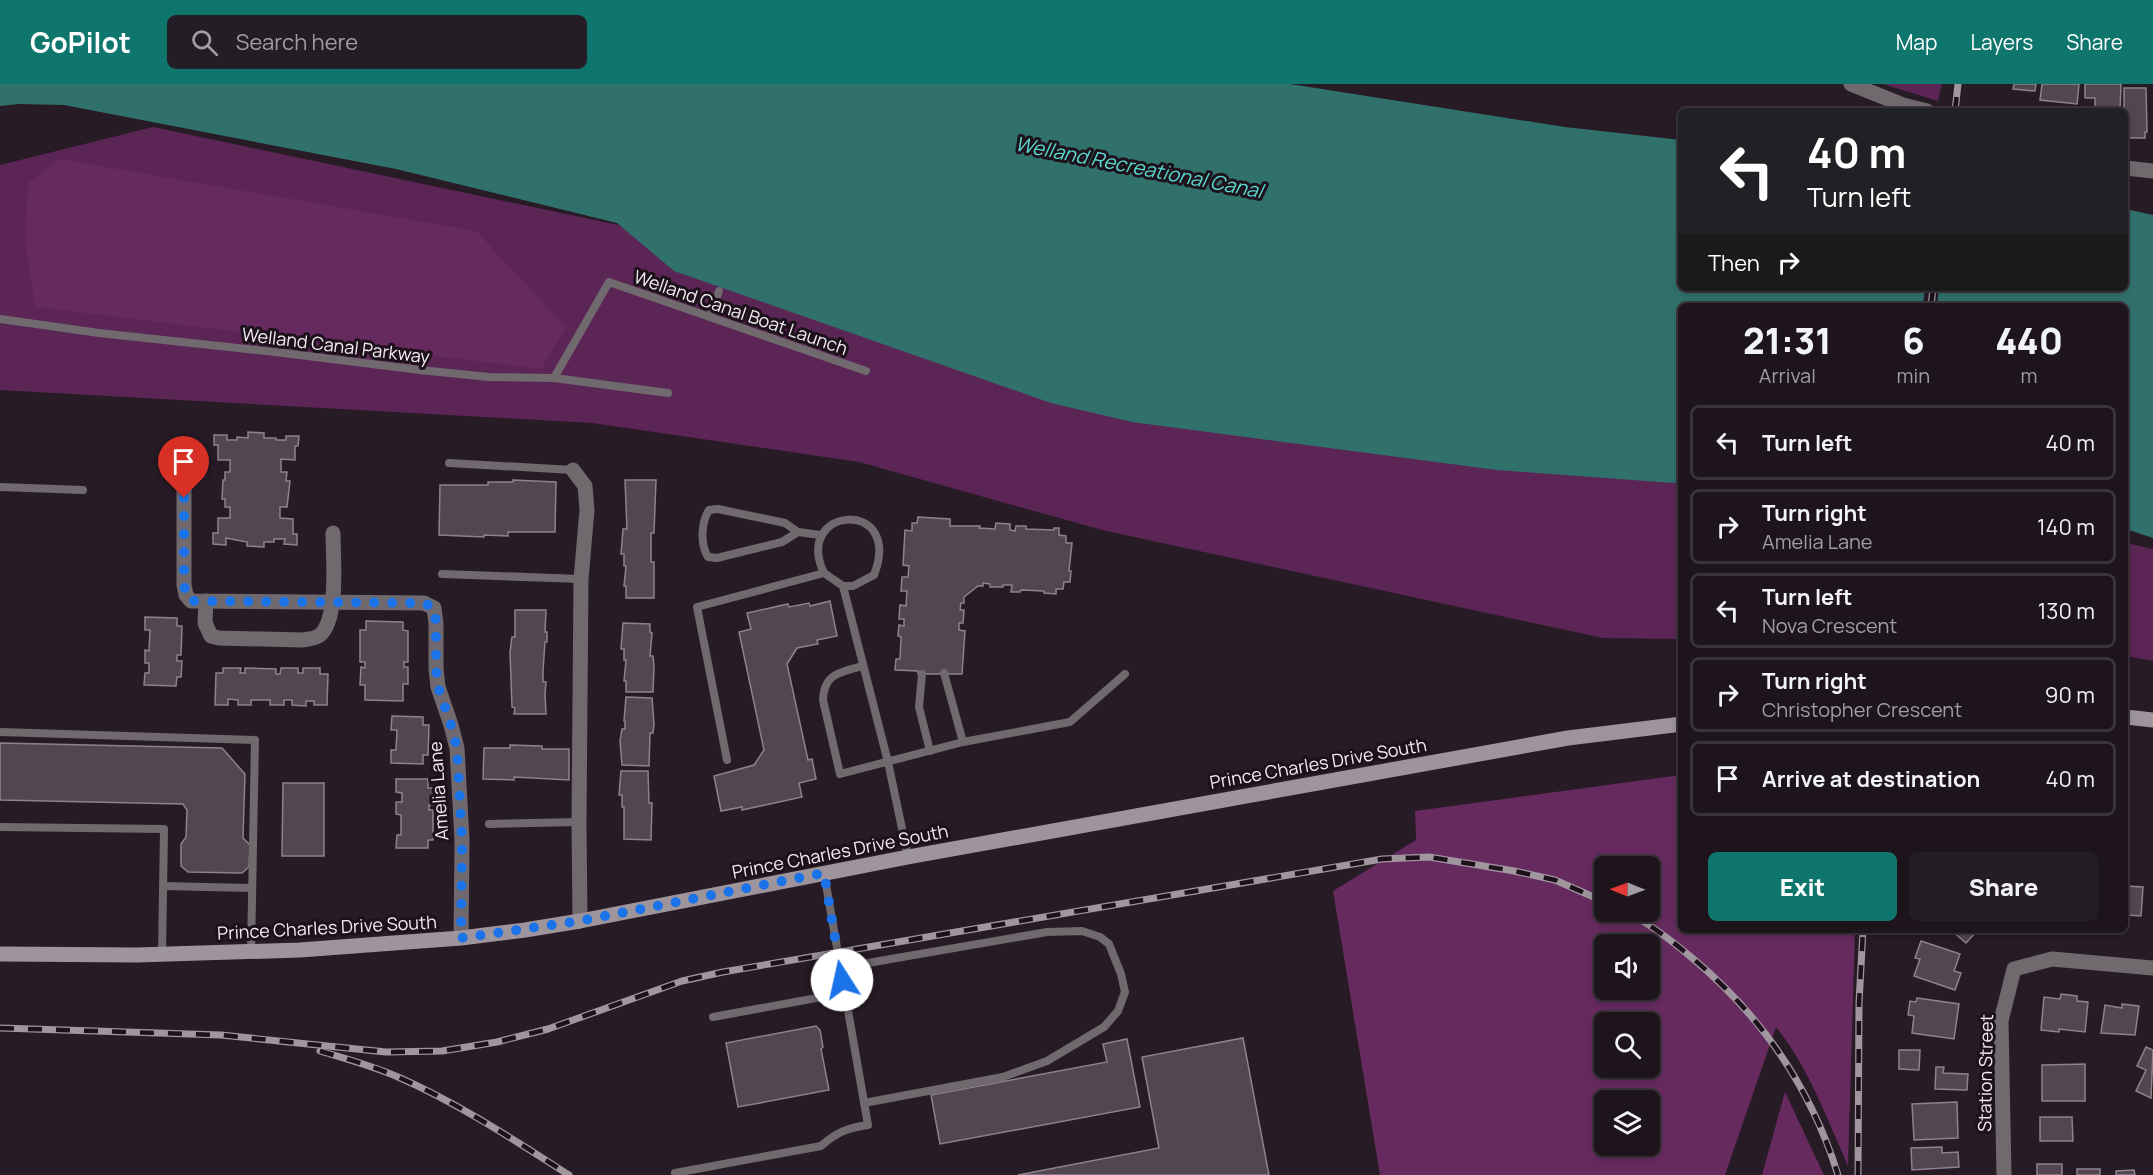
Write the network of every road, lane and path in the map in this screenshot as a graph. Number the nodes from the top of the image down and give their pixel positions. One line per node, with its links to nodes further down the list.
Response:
1 (1851, 84): 2 (street)
2 (1915, 108)
3 (2128, 168): 4 (street)
4 (2153, 171)
5 (719, 291): 6 (lane)
6 (710, 317): 8 (lane, Welland Canal Boat Launch); 9 (lane, Welland Canal Boat Launch)
7 (0, 319): 9 (lane, Welland Canal Parkway)
8 (866, 371)
9 (554, 378): 10 (lane, Welland Canal Parkway)
10 (668, 393)
11 (449, 463): 12 (lane)
12 (573, 470): 21 (street)
13 (184, 477): 23 (street)
14 (0, 487): 15 (lane)
15 (83, 490)
16 (798, 532): 16 (lane); 18 (lane)
17 (333, 533): 24 (street)
18 (820, 535): 19 (lane); 22 (lane)
19 (824, 573): 22 (lane); 35 (lane)
20 (442, 574): 21 (lane)
21 (581, 579): 37 (street)
22 (843, 586): 25 (lane)
23 (206, 601): 24 (street); 24 (street)
24 (332, 603): 45 (street, Amelia Lane)
25 (862, 666): 36 (lane); 36 (lane)
26 (944, 673): 33 (lane)
27 (922, 674): 34 (lane)
28 (1125, 674): 33 (lane)
29 (2128, 717): 30 (main road)
30 (2153, 720)
31 (1678, 724): 40 (main road, Prince Charles Drive South)
32 (0, 732): 43 (lane)
33 (963, 742): 34 (lane)
34 (930, 751): 36 (lane)
35 (726, 760)
36 (888, 762): 40 (lane)
37 (579, 822): 38 (lane); 44 (street)
38 (489, 824)
39 (0, 827): 42 (lane)
40 (908, 856): 41 (main road, Prince Charles Drive South)
41 (824, 873): 44 (main road, Prince Charles Drive South); 49 (lane)
42 (163, 886): 43 (lane); 48 (lane)
43 (251, 888): 46 (lane)
44 (580, 921): 45 (main road, Prince Charles Drive South)
45 (461, 938): 46 (main road, Prince Charles Drive South)
46 (251, 952): 48 (main road, Prince Charles Drive South)
47 (0, 954): 48 (main road, Prince Charles Drive South)
48 (162, 954)
49 (839, 968): 51 (lane); 53 (lane)
50 (2153, 968): 55 (street, Station Street)
51 (844, 993): 52 (lane); 53 (lane)
52 (713, 1017)
53 (864, 1103): 54 (lane)
54 (675, 1173)
55 (2004, 1175)

